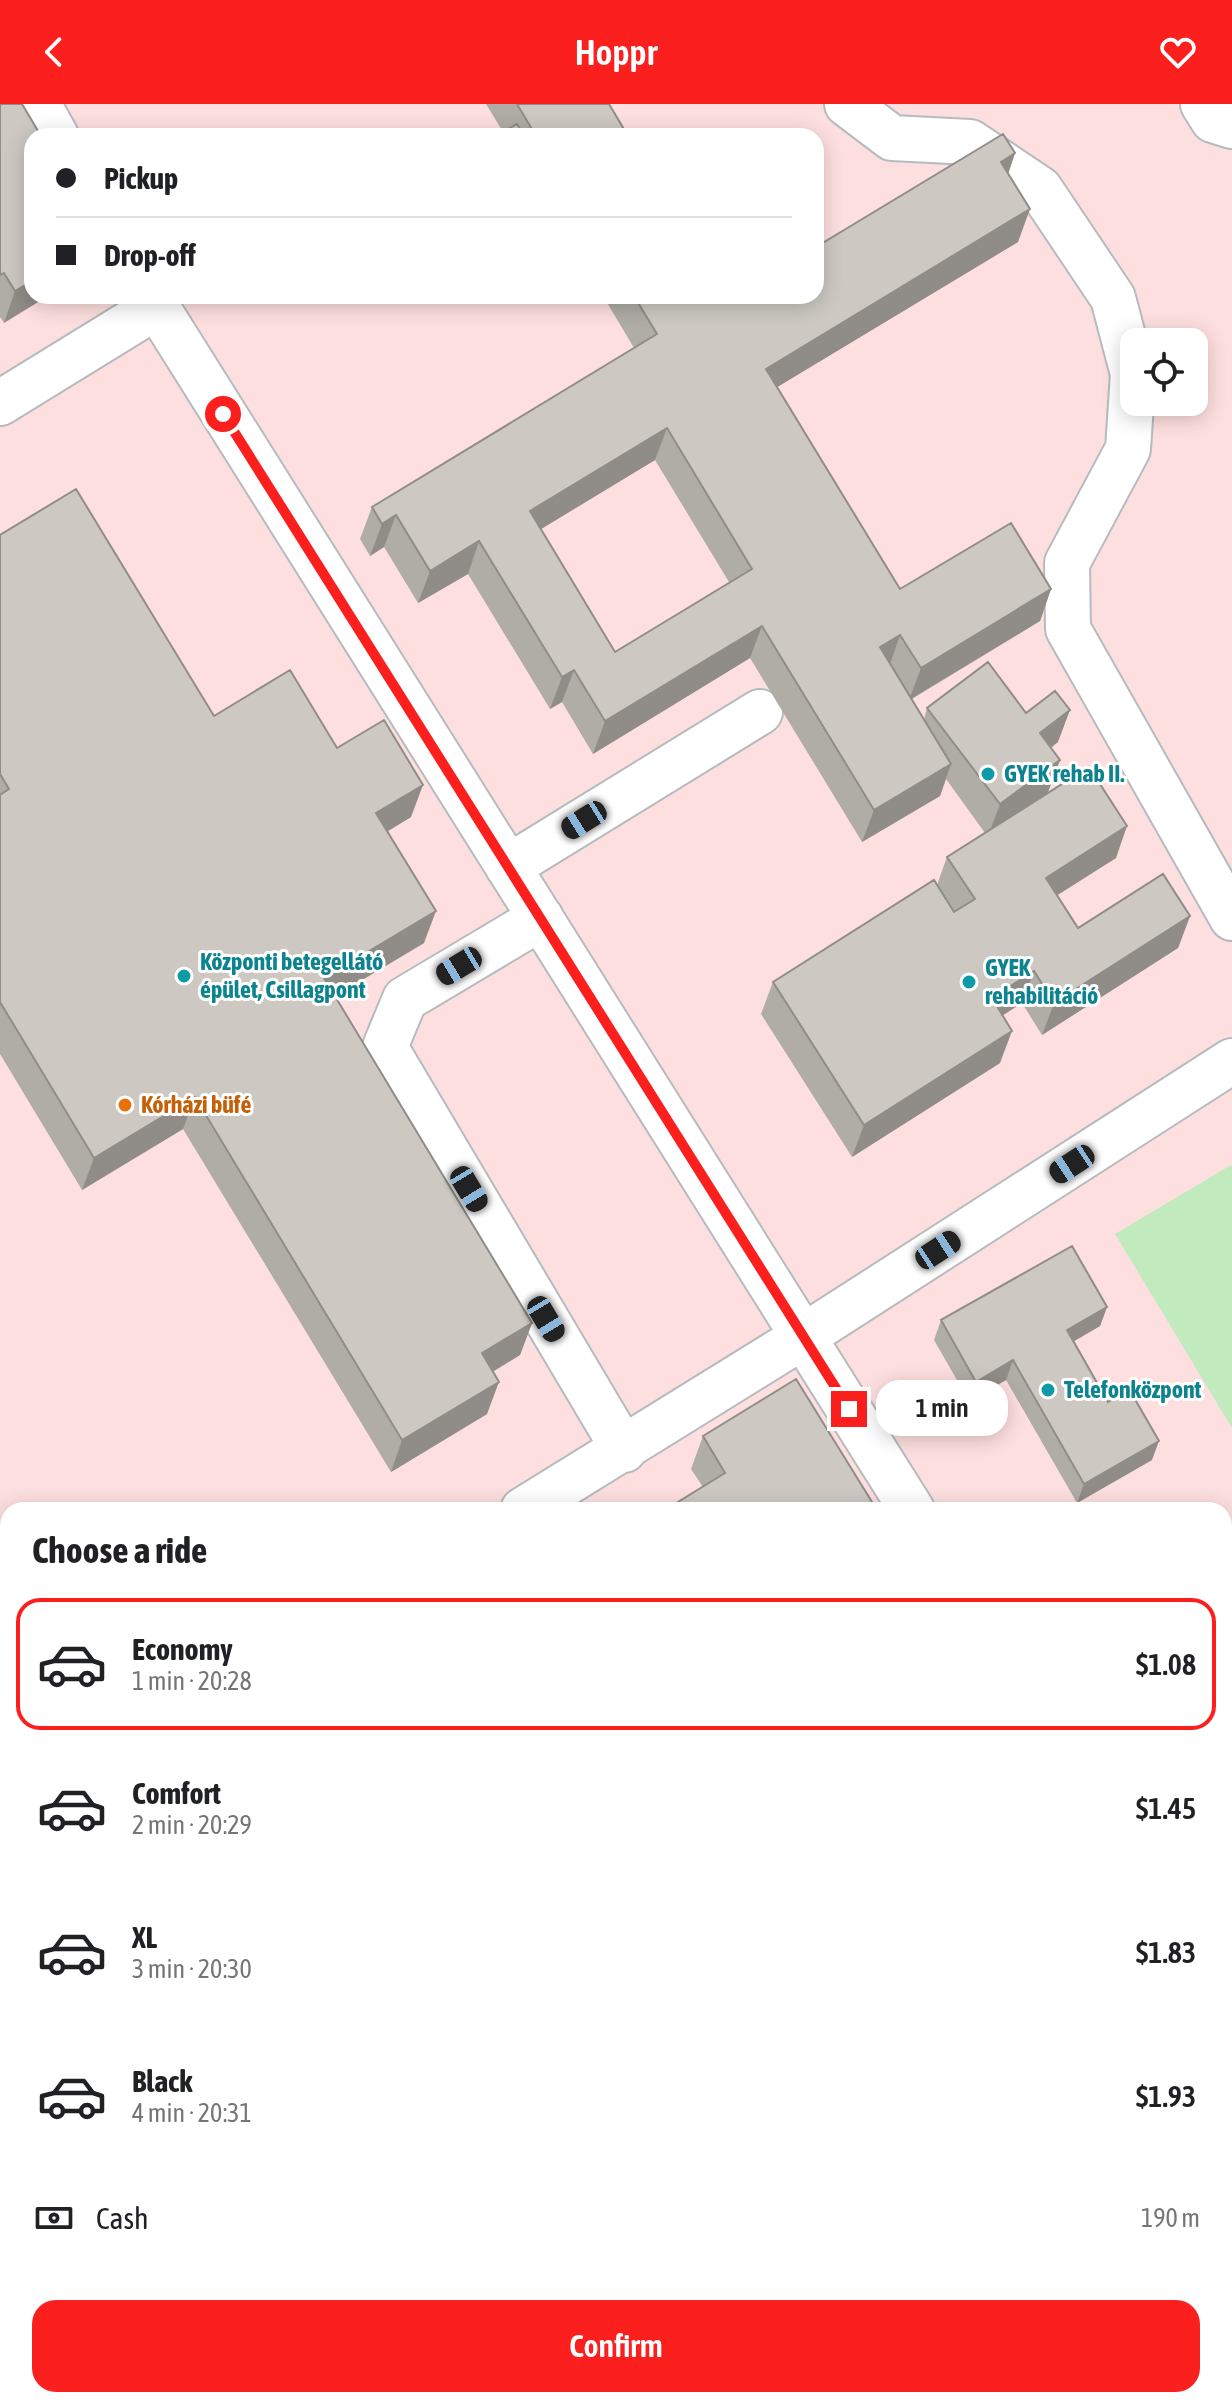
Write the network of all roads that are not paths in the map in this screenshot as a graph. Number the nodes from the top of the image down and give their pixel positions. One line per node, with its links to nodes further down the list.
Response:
1 (38, 104): 5 (lane)
2 (847, 104): 12 (lane)
3 (1203, 104): 4 (lane)
4 (1232, 126)
5 (52, 128)
6 (150, 304): 8 (lane)
7 (154, 304): 10 (lane)
8 (0, 403)
9 (760, 712): 10 (lane)
10 (508, 867): 11 (lane)
11 (541, 918): 14 (lane); 15 (lane)
12 (1232, 918)
13 (1232, 1061): 14 (lane)
14 (804, 1336): 15 (lane); 17 (lane)
15 (624, 1450): 16 (lane)
16 (536, 1502)
17 (907, 1502)

